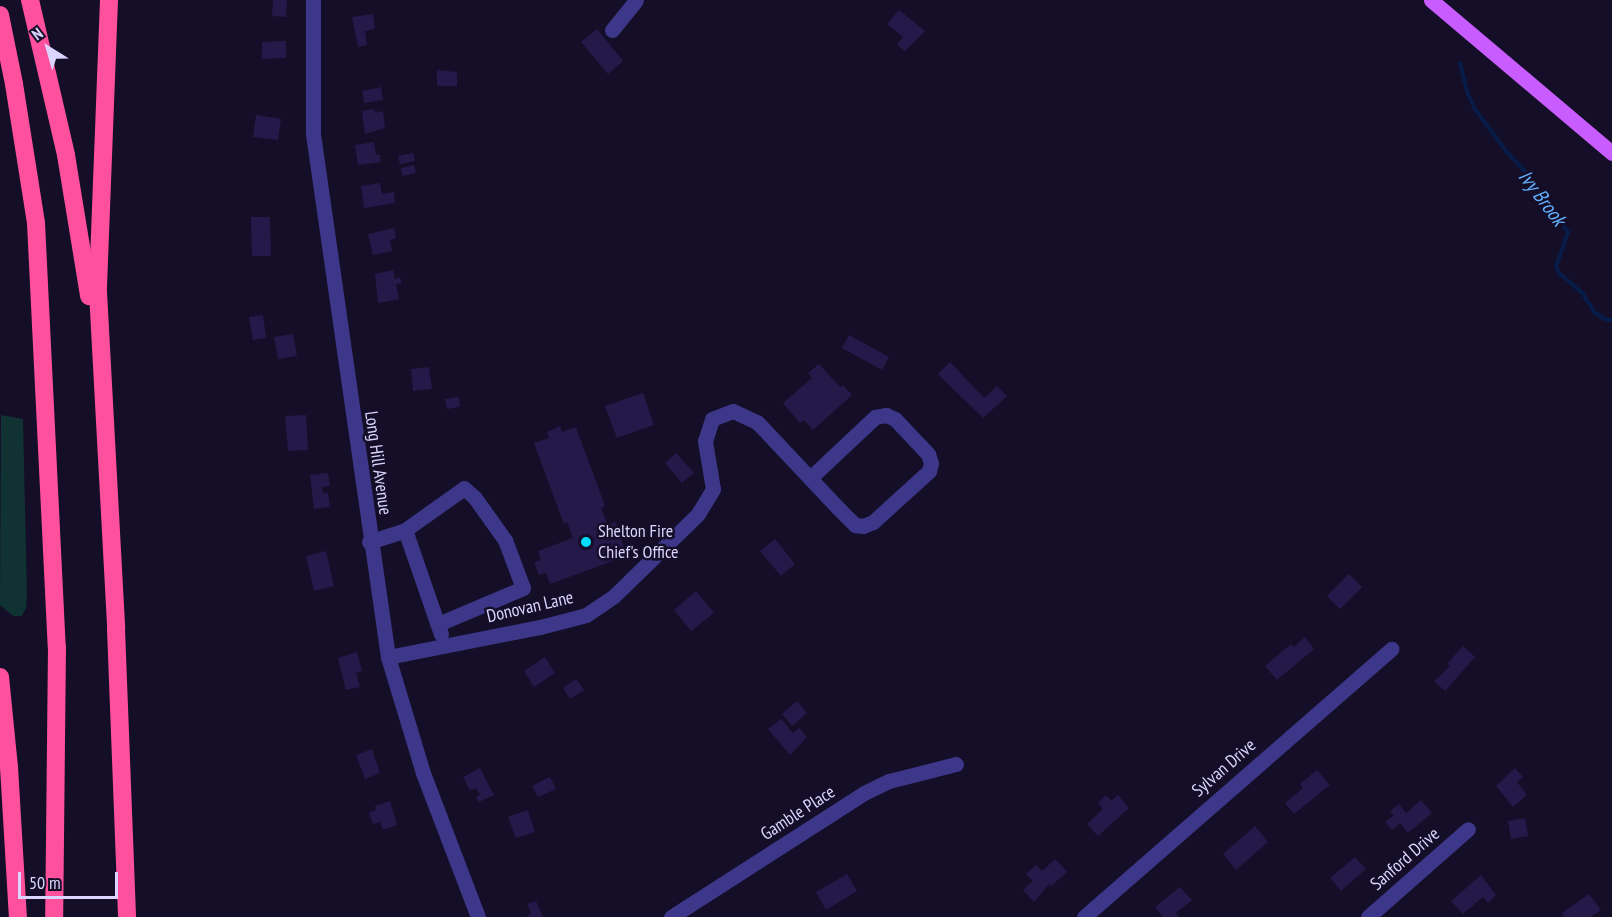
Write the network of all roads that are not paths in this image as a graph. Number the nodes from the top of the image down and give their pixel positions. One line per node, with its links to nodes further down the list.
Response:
1 (30, 0): 9 (highway)
2 (109, 0): 9 (highway)
3 (313, 0): 12 (street, Long Hill Avenue)
4 (636, 0): 7 (street)
5 (1431, 0): 8 (main road)
6 (0, 15): 21 (highway)
7 (612, 30)
8 (1612, 153)
9 (106, 420): 22 (highway)
10 (810, 478): 10 (street, Donovan Lane); 14 (street, Donovan Lane)
11 (405, 530): 12 (street); 13 (street); 13 (street)
12 (369, 542): 16 (street, Long Hill Avenue)
13 (438, 624): 14 (street)
14 (445, 645): 16 (street, Donovan Lane)
15 (1391, 649): 25 (street, Sylvan Drive)
16 (388, 657): 23 (street, Long Hill Avenue)
17 (0, 677): 20 (highway)
18 (956, 764): 24 (street, Gamble Place)
19 (1468, 830): 26 (street, Sanford Drive)
20 (18, 917)
21 (54, 917)
22 (127, 917)
23 (478, 917)
24 (671, 917)
25 (1084, 917)
26 (1368, 917)

